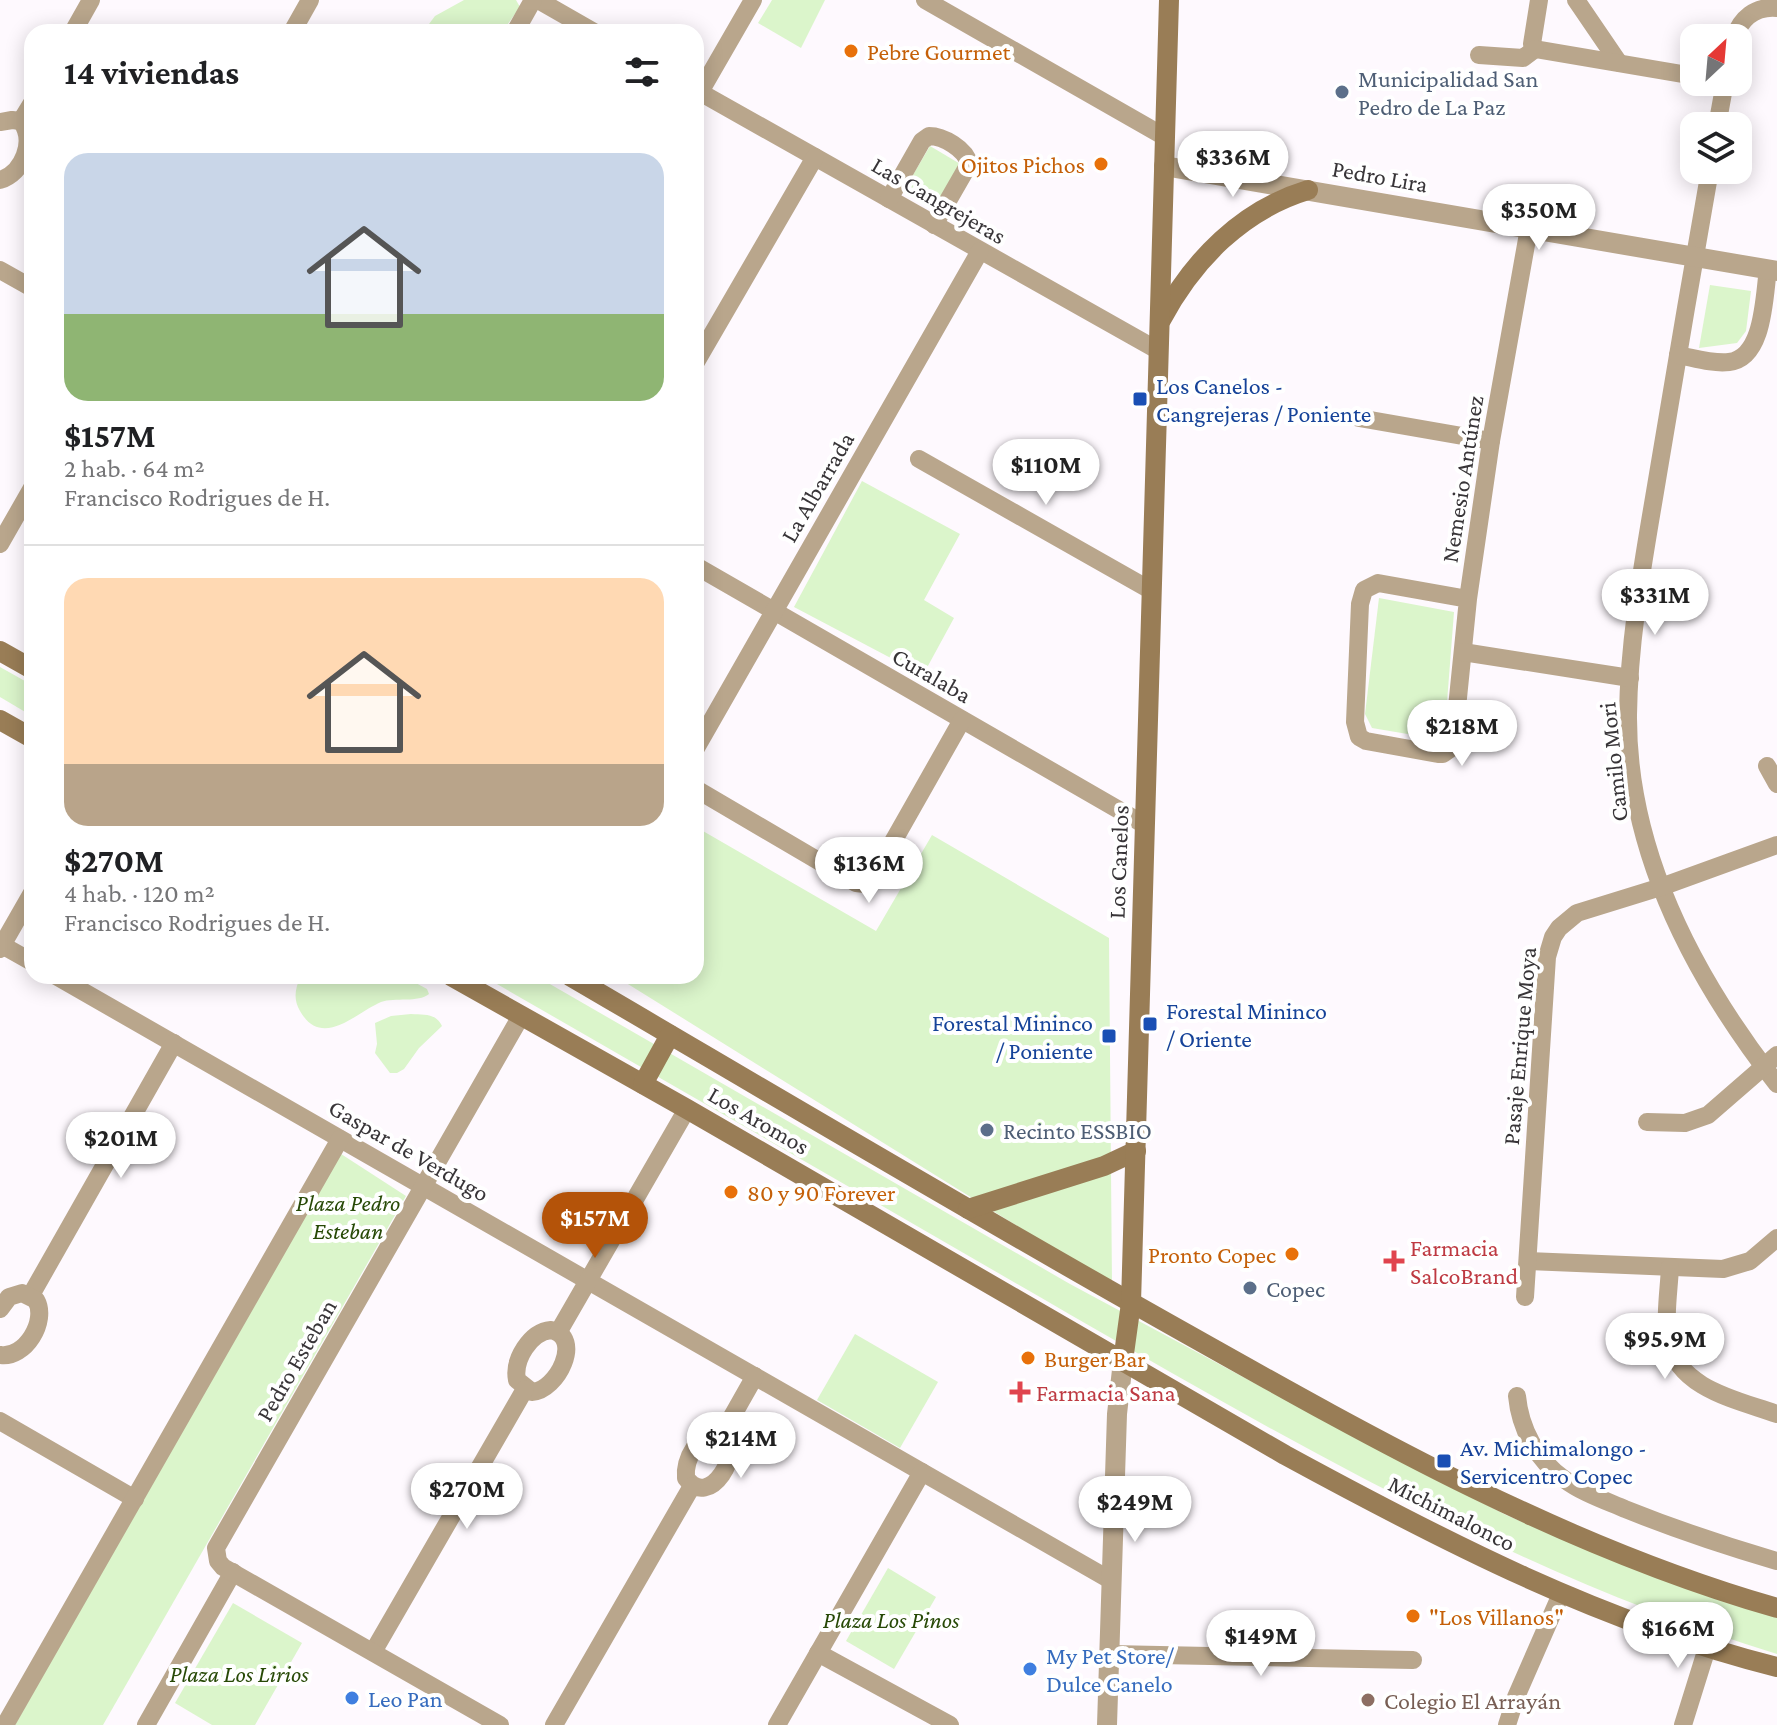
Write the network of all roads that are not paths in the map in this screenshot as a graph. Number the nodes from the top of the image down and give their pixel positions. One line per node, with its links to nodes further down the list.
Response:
1 (91, 0): 11 (street)
2 (310, 0): 12 (street)
3 (536, 0): 13 (street); 14 (street)
4 (753, 0): 19 (street)
5 (925, 0): 25 (street)
6 (1169, 0): 25 (main road, Los Canelos)
7 (1539, 0): 15 (street)
8 (1576, 0): 17 (street)
9 (1749, 6): 10 (street)
10 (1777, 8)
11 (78, 24)
12 (296, 24)
13 (520, 24)
14 (580, 24)
15 (1535, 49): 16 (street); 17 (street)
16 (1479, 55)
17 (1619, 63): 18 (street)
18 (1680, 74)
19 (704, 81)
20 (704, 94): 27 (street, Las Cangrejeras)
21 (24, 116): 22 (street)
22 (21, 121): 23 (street); 24 (street)
23 (0, 122)
24 (24, 127)
25 (1165, 137): 28 (main road, Los Canelos)
26 (24, 155): 29 (street)
27 (815, 157): 32 (street, Las Cangrejeras); 41 (street)
28 (1164, 166): 31 (street, Pedro Lira); 40 (main road, Los Canelos)
29 (0, 180)
30 (1707, 184): 36 (street, Camilo Mori)
31 (1308, 190): 34 (street, Pedro Lira); 40 (main road)
32 (889, 199): 33 (street, Las Cangrejeras); 33 (street)
33 (934, 225): 35 (street, Las Cangrejeras)
34 (1529, 228): 36 (street, Pedro Lira); 45 (street, Nemesio Antúnez)
35 (980, 251): 42 (street, Las Cangrejeras); 52 (street, La Albarrada)
36 (1694, 256): 38 (street, Pedro Lira); 43 (street, Camilo Mori)
37 (0, 270): 39 (street)
38 (1773, 270): 43 (street)
39 (24, 284)
40 (1159, 323): 42 (main road, Los Canelos)
41 (704, 348)
42 (1159, 351): 50 (main road, Los Canelos)
43 (1678, 355): 56 (street, Camilo Mori)
44 (1359, 418): 45 (street)
45 (1491, 441): 51 (street, Nemesio Antúnez)
46 (919, 459): 50 (street)
47 (24, 502): 48 (street)
48 (0, 544)
49 (704, 571): 52 (street, Curalaba)
50 (1152, 591): 64 (main road, Los Canelos)
51 (1468, 599): 54 (street, Nemesio Antúnez); 54 (street, Nemesio Antúnez)
52 (774, 612): 58 (street, Curalaba); 60 (street, La Albarrada)
53 (0, 651): 55 (main road)
54 (1463, 652): 56 (street)
55 (24, 664)
56 (1630, 678): 66 (street, Camilo Mori)
57 (0, 720): 59 (main road)
58 (962, 720): 63 (street); 64 (street, Curalaba)
59 (24, 734)
60 (704, 734)
61 (1767, 766): 62 (street)
62 (1777, 784)
63 (704, 794)
64 (1145, 825): 82 (main road, Los Canelos)
65 (1777, 845): 66 (street, Pasaje Enrique Moya)
66 (1661, 887): 76 (street, Camilo Mori); 86 (street, Pasaje Enrique Moya)
67 (24, 907): 68 (street)
68 (1, 947): 69 (street)
69 (24, 958)
70 (70, 984): 75 (street, Gaspar de Verdugo)
71 (465, 984): 73 (main road, Los Aromos)
72 (584, 984): 74 (main road, Los Aromos)
73 (521, 1016): 77 (main road, Los Aromos); 83 (street, Pedro Esteban)
74 (670, 1035): 77 (main road); 84 (main road, Los Aromos)
75 (174, 1043): 81 (street, Gaspar de Verdugo); 89 (street)
76 (1770, 1061): 78 (street, Camilo Mori); 80 (street)
77 (643, 1084): 79 (main road, Los Aromos)
78 (1777, 1084)
79 (687, 1109): 88 (street); 95 (main road, Los Aromos)
80 (1647, 1122)
81 (340, 1139): 83 (street, Gaspar de Verdugo); 104 (street)
82 (1136, 1151): 84 (main road); 91 (main road, Los Canelos)
83 (423, 1186): 88 (street, Gaspar de Verdugo); 106 (street, Pedro Esteban)
84 (968, 1209): 91 (main road, Los Aromos)
85 (1777, 1238): 87 (street)
86 (1528, 1261): 87 (street); 90 (street, Pasaje Enrique Moya)
87 (1670, 1267): 99 (street)
88 (588, 1281): 93 (street); 96 (street, Gaspar de Verdugo)
89 (31, 1295): 92 (street); 94 (street)
90 (1525, 1297)
91 (1131, 1303): 95 (main road, Los Canelos); 109 (main road, Michimalonco)
92 (0, 1309)
93 (559, 1331): 97 (street); 97 (street)
94 (0, 1355)
95 (1123, 1361): 107 (street, Los Canelos); 108 (main road, Michimalonco)
96 (755, 1376): 101 (street); 102 (street, Gaspar de Verdugo)
97 (525, 1389): 111 (street)
98 (1517, 1396): 105 (street)
99 (1777, 1414)
100 (0, 1421): 104 (street)
101 (725, 1429): 103 (street); 103 (street)
102 (922, 1472): 107 (street, Gaspar de Verdugo); 112 (street)
103 (692, 1486): 119 (street)
104 (135, 1499): 117 (street)
105 (1777, 1561)
106 (233, 1572): 111 (street); 116 (street)
107 (1112, 1581): 113 (street, Los Canelos)
108 (1561, 1594): 110 (main road, Michimalonco); 123 (street)
109 (1777, 1608)
110 (1707, 1648): 115 (main road, Michimalonco); 124 (street)
111 (373, 1652): 118 (street)
112 (818, 1653): 120 (street); 121 (street)
113 (1110, 1654): 114 (street); 122 (street, Los Canelos)
114 (1413, 1660)
115 (1777, 1667)
116 (154, 1722)
117 (5, 1725)
118 (500, 1725)
119 (554, 1725)
120 (777, 1725)
121 (950, 1725)
122 (1107, 1725)
123 (1507, 1725)
124 (1683, 1725)

